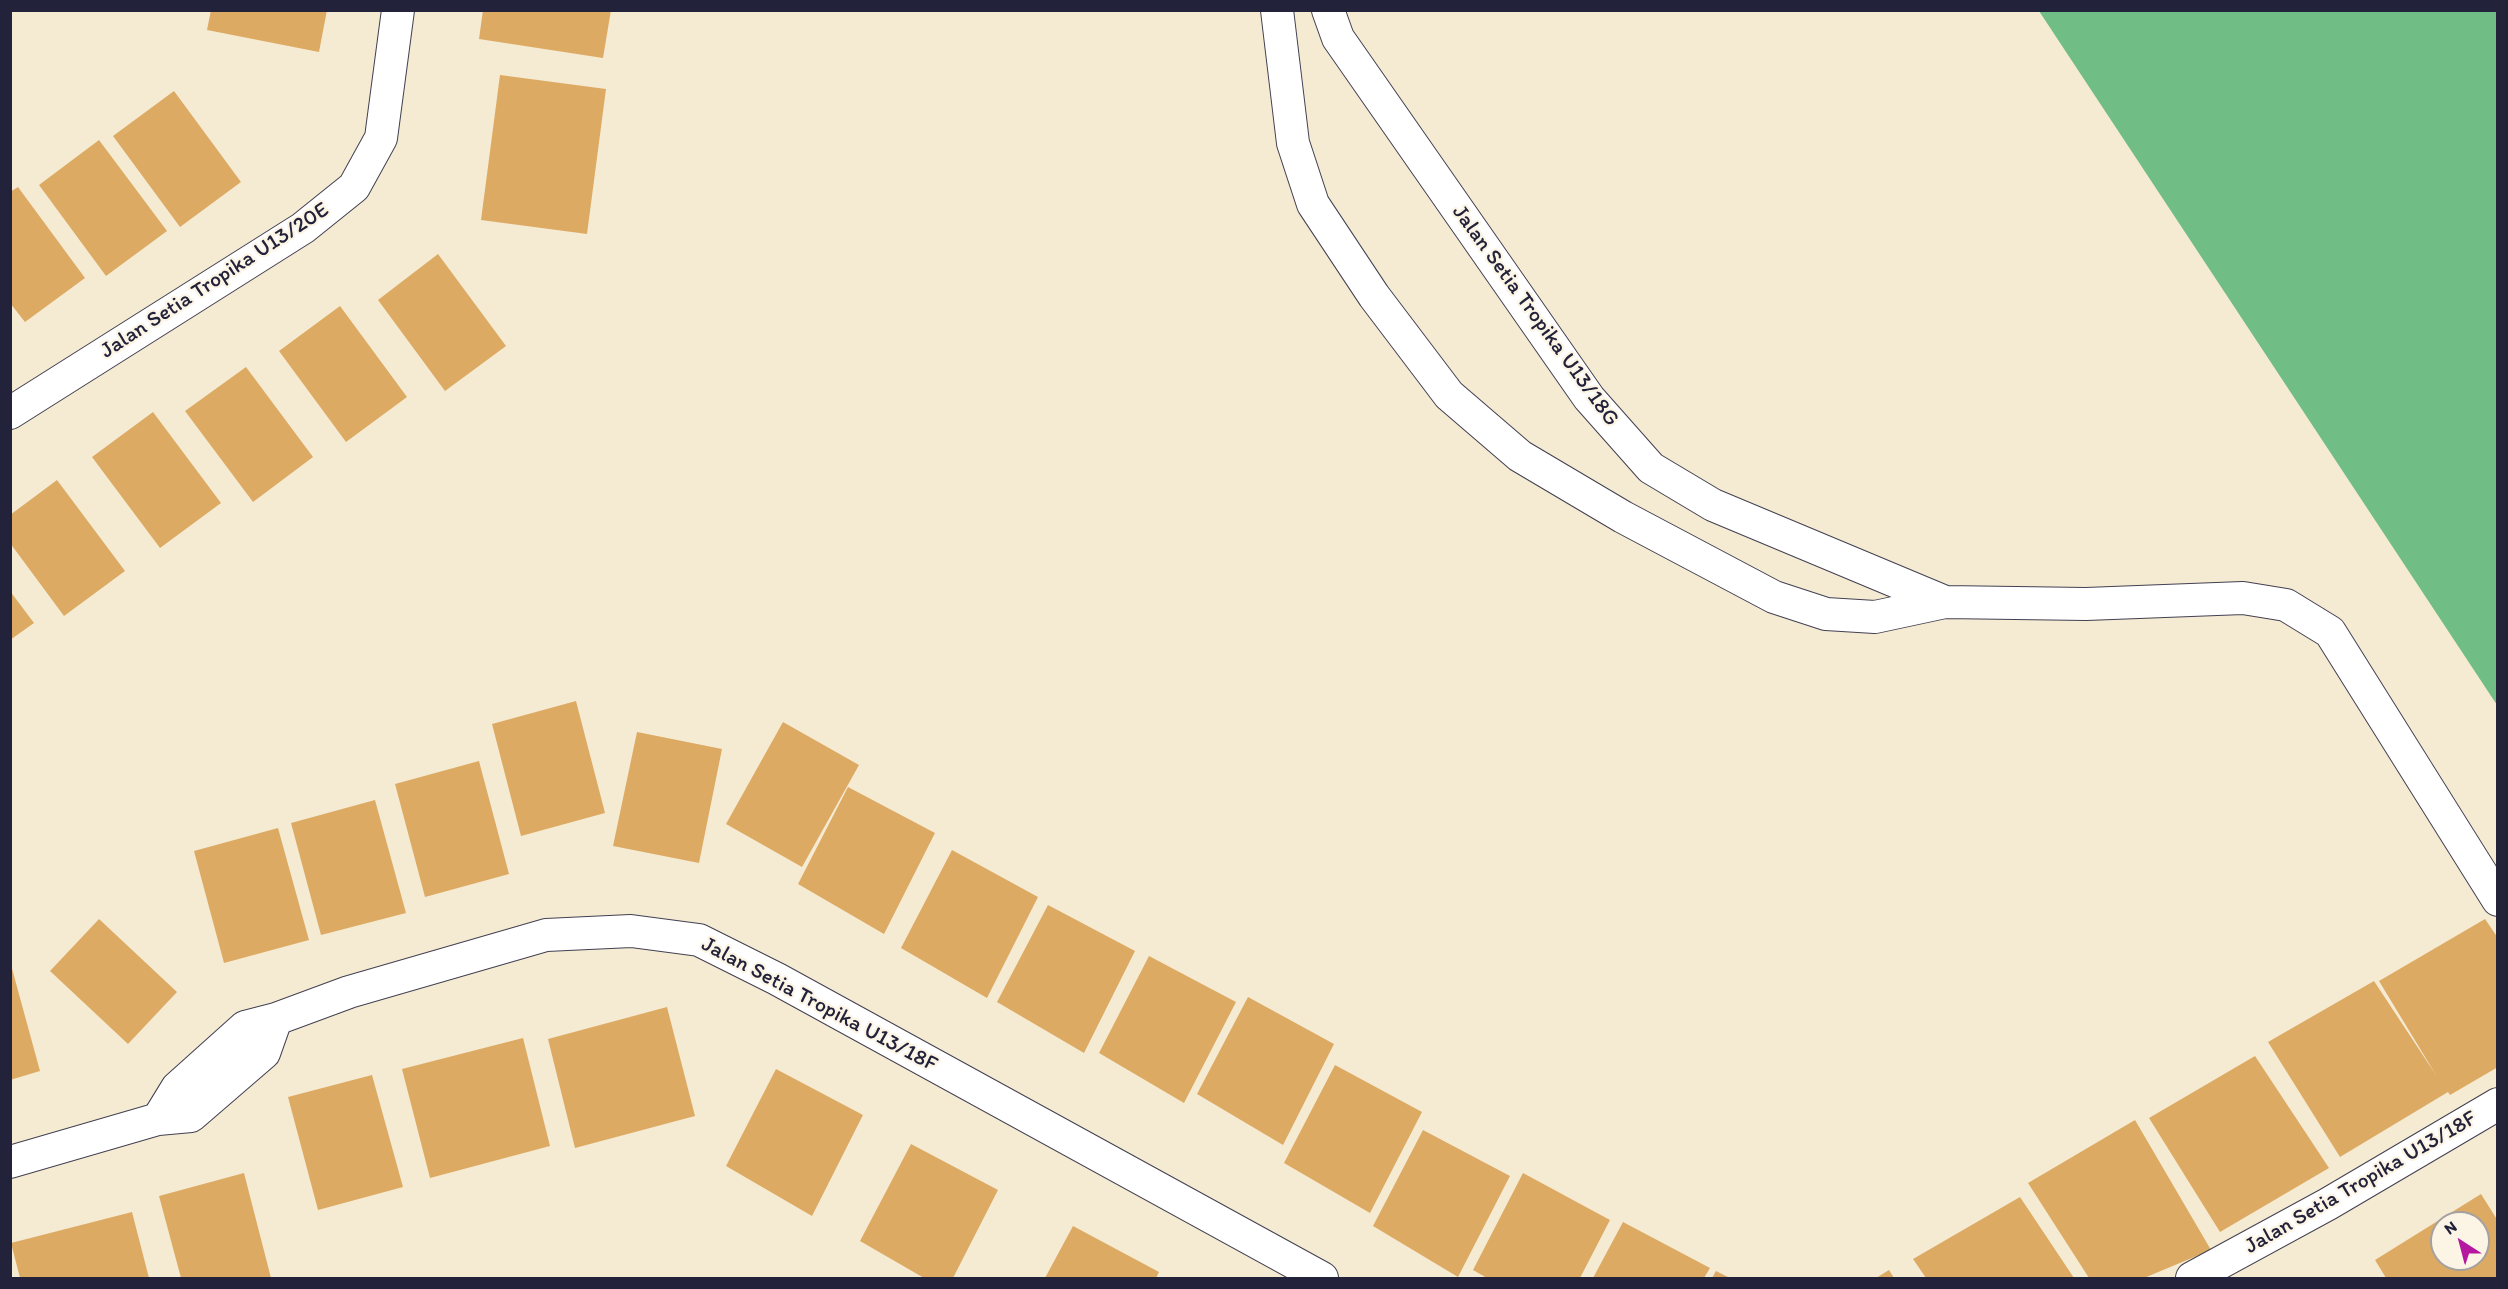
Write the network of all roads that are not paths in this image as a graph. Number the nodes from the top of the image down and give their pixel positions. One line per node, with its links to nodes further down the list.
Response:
1 (398, 10): 4 (street, Jalan Setia Tropika U13/20E)
2 (1277, 10): 5 (street)
3 (1328, 10): 5 (street, Jalan Setia Tropika U13/18G)
4 (10, 413)
5 (1945, 602): 6 (street)
6 (2498, 900)
7 (2498, 1104): 10 (street, Jalan Setia Tropika U13/18F)
8 (10, 1162): 9 (street, Jalan Setia Tropika U13/18F)
9 (1322, 1278)
10 (2192, 1278)

